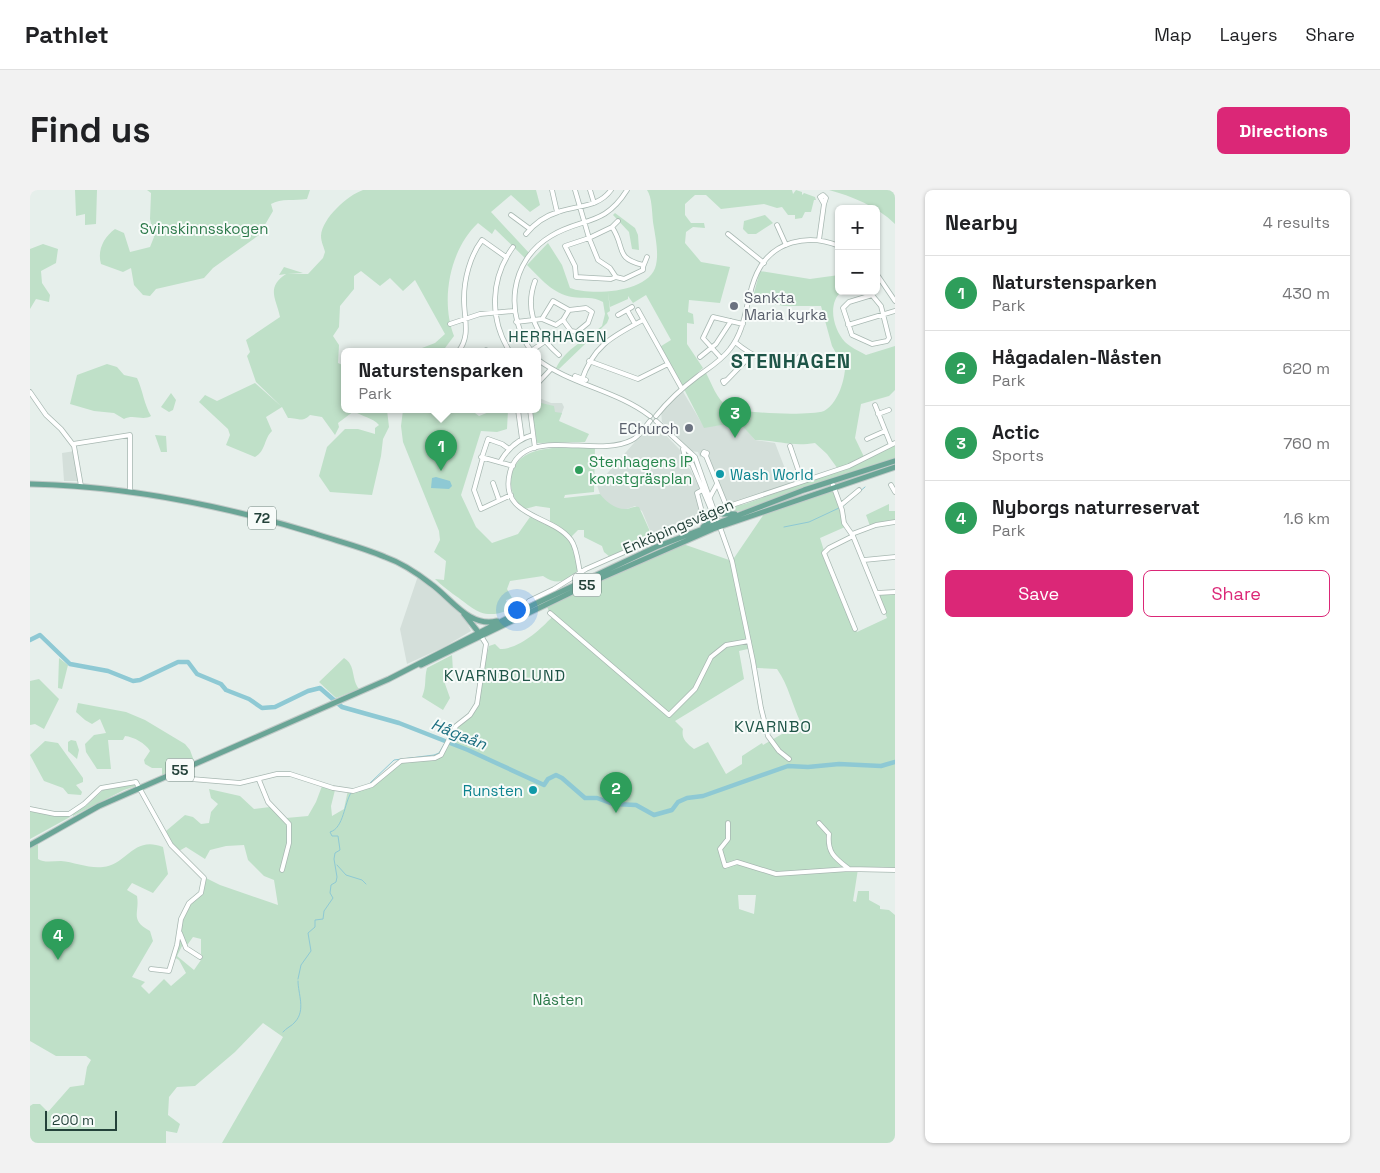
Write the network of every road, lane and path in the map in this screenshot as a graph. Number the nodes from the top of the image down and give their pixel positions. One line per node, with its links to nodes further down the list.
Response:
1 (552, 190): 9 (street)
2 (575, 190): 8 (street)
3 (590, 190): 6 (street)
4 (611, 190): 6 (street)
5 (627, 190): 12 (street)
6 (594, 203): 8 (street)
7 (824, 204): 19 (street)
8 (579, 206): 9 (street); 12 (street)
9 (557, 212): 15 (street)
10 (511, 214): 15 (street)
11 (618, 222): 14 (street)
12 (584, 224): 18 (street); 35 (street)
13 (777, 225): 20 (street)
14 (612, 227): 18 (street); 26 (street)
15 (530, 229): 16 (street)
16 (526, 234)
17 (728, 234): 25 (street)
18 (589, 238): 27 (street); 27 (street)
19 (819, 240): 20 (street); 21 (street)
20 (786, 245): 25 (street)
21 (835, 245)
22 (513, 246): 23 (street)
23 (506, 257): 37 (street); 41 (street)
24 (647, 257): 26 (street)
25 (764, 262): 49 (street)
26 (644, 267): 27 (street)
27 (616, 277)
28 (880, 278): 30 (street)
29 (535, 281): 40 (street)
30 (895, 301)
31 (632, 307): 33 (street)
32 (569, 310): 42 (street); 43 (street); 43 (street)
33 (627, 310): 39 (street); 48 (street)
34 (638, 310): 44 (street)
35 (514, 311): 37 (street); 46 (street)
36 (895, 311): 38 (street)
37 (495, 312): 41 (street); 54 (street)
38 (884, 314): 50 (street); 50 (street); 50 (street)
39 (618, 316)
40 (533, 318): 42 (street); 46 (street); 51 (street)
41 (465, 319): 47 (street); 53 (street)
42 (542, 319): 43 (street)
43 (563, 320)
44 (643, 320): 48 (street); 64 (street)
45 (731, 321): 49 (street); 57 (street); 57 (street)
46 (516, 322): 55 (street)
47 (450, 324)
48 (635, 324): 63 (street)
49 (744, 324): 52 (street)
50 (848, 325)
51 (544, 342): 56 (street); 59 (street)
52 (735, 342): 58 (street); 61 (street)
53 (460, 348)
54 (508, 348)
55 (529, 348)
56 (536, 348)
57 (711, 348): 60 (street); 61 (street)
58 (751, 354): 65 (street); 70 (street)
59 (559, 355)
60 (700, 358)
61 (721, 358): 71 (street)
62 (541, 361): 66 (street)
63 (589, 361): 64 (street); 69 (street)
64 (668, 364): 71 (street)
65 (794, 364)
66 (551, 369): 68 (street); 69 (street)
67 (575, 376): 69 (street)
68 (541, 379)
69 (583, 380): 78 (street)
70 (727, 380)
71 (682, 389): 79 (street)
72 (30, 392): 86 (street)
73 (875, 405): 77 (street)
74 (889, 410): 77 (street)
75 (518, 413): 84 (street)
76 (530, 413): 83 (street)
77 (878, 414): 82 (street)
78 (650, 416): 79 (street); 81 (street)
79 (656, 416): 80 (street)
80 (656, 421): 81 (street); 88 (street)
81 (650, 422): 90 (street)
82 (885, 431): 85 (street); 87 (street)
83 (533, 435): 84 (street); 90 (street)
84 (522, 439): 91 (street)
85 (867, 439)
86 (73, 444): 105 (street); 108 (street)
87 (893, 444): 99 (street)
88 (681, 446): 93 (street); 94 (street)
89 (790, 446): 99 (street)
90 (535, 448): 97 (street)
91 (509, 449): 92 (street); 95 (street)
92 (483, 456): 95 (street); 112 (street)
93 (686, 456): 94 (street); 94 (street)
94 (693, 459): 102 (street); 106 (street)
95 (500, 462): 97 (street)
96 (895, 462): 103 (main road, Enköpingsvägen / 55)
97 (512, 466): 110 (street)
98 (895, 467): 103 (main road, Enköpingsvägen / 55)
99 (800, 482): 102 (street)
100 (493, 483): 112 (street)
101 (30, 484): 105 (main road, 72)
102 (717, 484): 111 (street)
103 (833, 484): 113 (street); 115 (main road, Enköpingsvägen / 55); 118 (main road, Enköpingsvägen / 55)
104 (891, 485): 109 (street)
105 (81, 486): 108 (main road, 72)
106 (704, 488): 111 (street); 114 (street); 124 (street)
107 (859, 490): 113 (street)
108 (130, 491): 128 (main road, 72)
109 (895, 492)
110 (511, 495): 112 (street); 124 (street)
111 (710, 497): 114 (street)
112 (499, 500)
113 (841, 505): 120 (street)
114 (714, 511): 115 (main road); 117 (street); 119 (main road)
115 (740, 514): 117 (main road, Enköpingsvägen / 55)
116 (895, 522): 120 (street)
117 (719, 524): 118 (main road, Enköpingsvägen / 55); 119 (main road, Enköpingsvägen / 55); 121 (street); 135 (main road, Enköpingsvägen / 55)
118 (729, 524): 121 (street)
119 (699, 530): 132 (main road, Enköpingsvägen / 55)
120 (853, 535): 123 (street); 134 (street)
121 (727, 543): 137 (street)
122 (895, 557): 123 (street)
123 (864, 560): 126 (street)
124 (580, 573): 127 (street)
125 (895, 592): 126 (street)
126 (876, 593): 129 (street)
127 (529, 600)
128 (461, 610): 131 (main road, 72); 133 (main road, 72)
129 (884, 612)
130 (550, 613): 137 (street)
131 (470, 616): 132 (main road); 135 (main road, 72)
132 (510, 617): 135 (main road, Enköpingsvägen / 55)
133 (473, 628): 135 (main road, 72); 136 (main road)
134 (855, 630)
135 (480, 634): 136 (main road, 55); 138 (main road, 55); 142 (street)
136 (471, 636): 138 (main road, 55)
137 (749, 640): 139 (street)
138 (404, 672): 140 (main road, 55)
139 (789, 759)
140 (173, 774): 142 (street); 144 (main road, 55)
141 (141, 780): 143 (street)
142 (259, 780): 152 (street)
143 (136, 782): 144 (street); 146 (street)
144 (140, 788): 147 (main road, 55); 154 (street)
145 (30, 809): 146 (street)
146 (70, 814): 147 (street)
147 (73, 820): 150 (main road, 55)
148 (728, 823): 151 (street)
149 (819, 823): 151 (street)
150 (30, 845)
151 (849, 869): 153 (street)
152 (282, 870)
153 (895, 870)
154 (179, 931): 155 (street); 156 (street)
155 (200, 957)
156 (151, 969)

